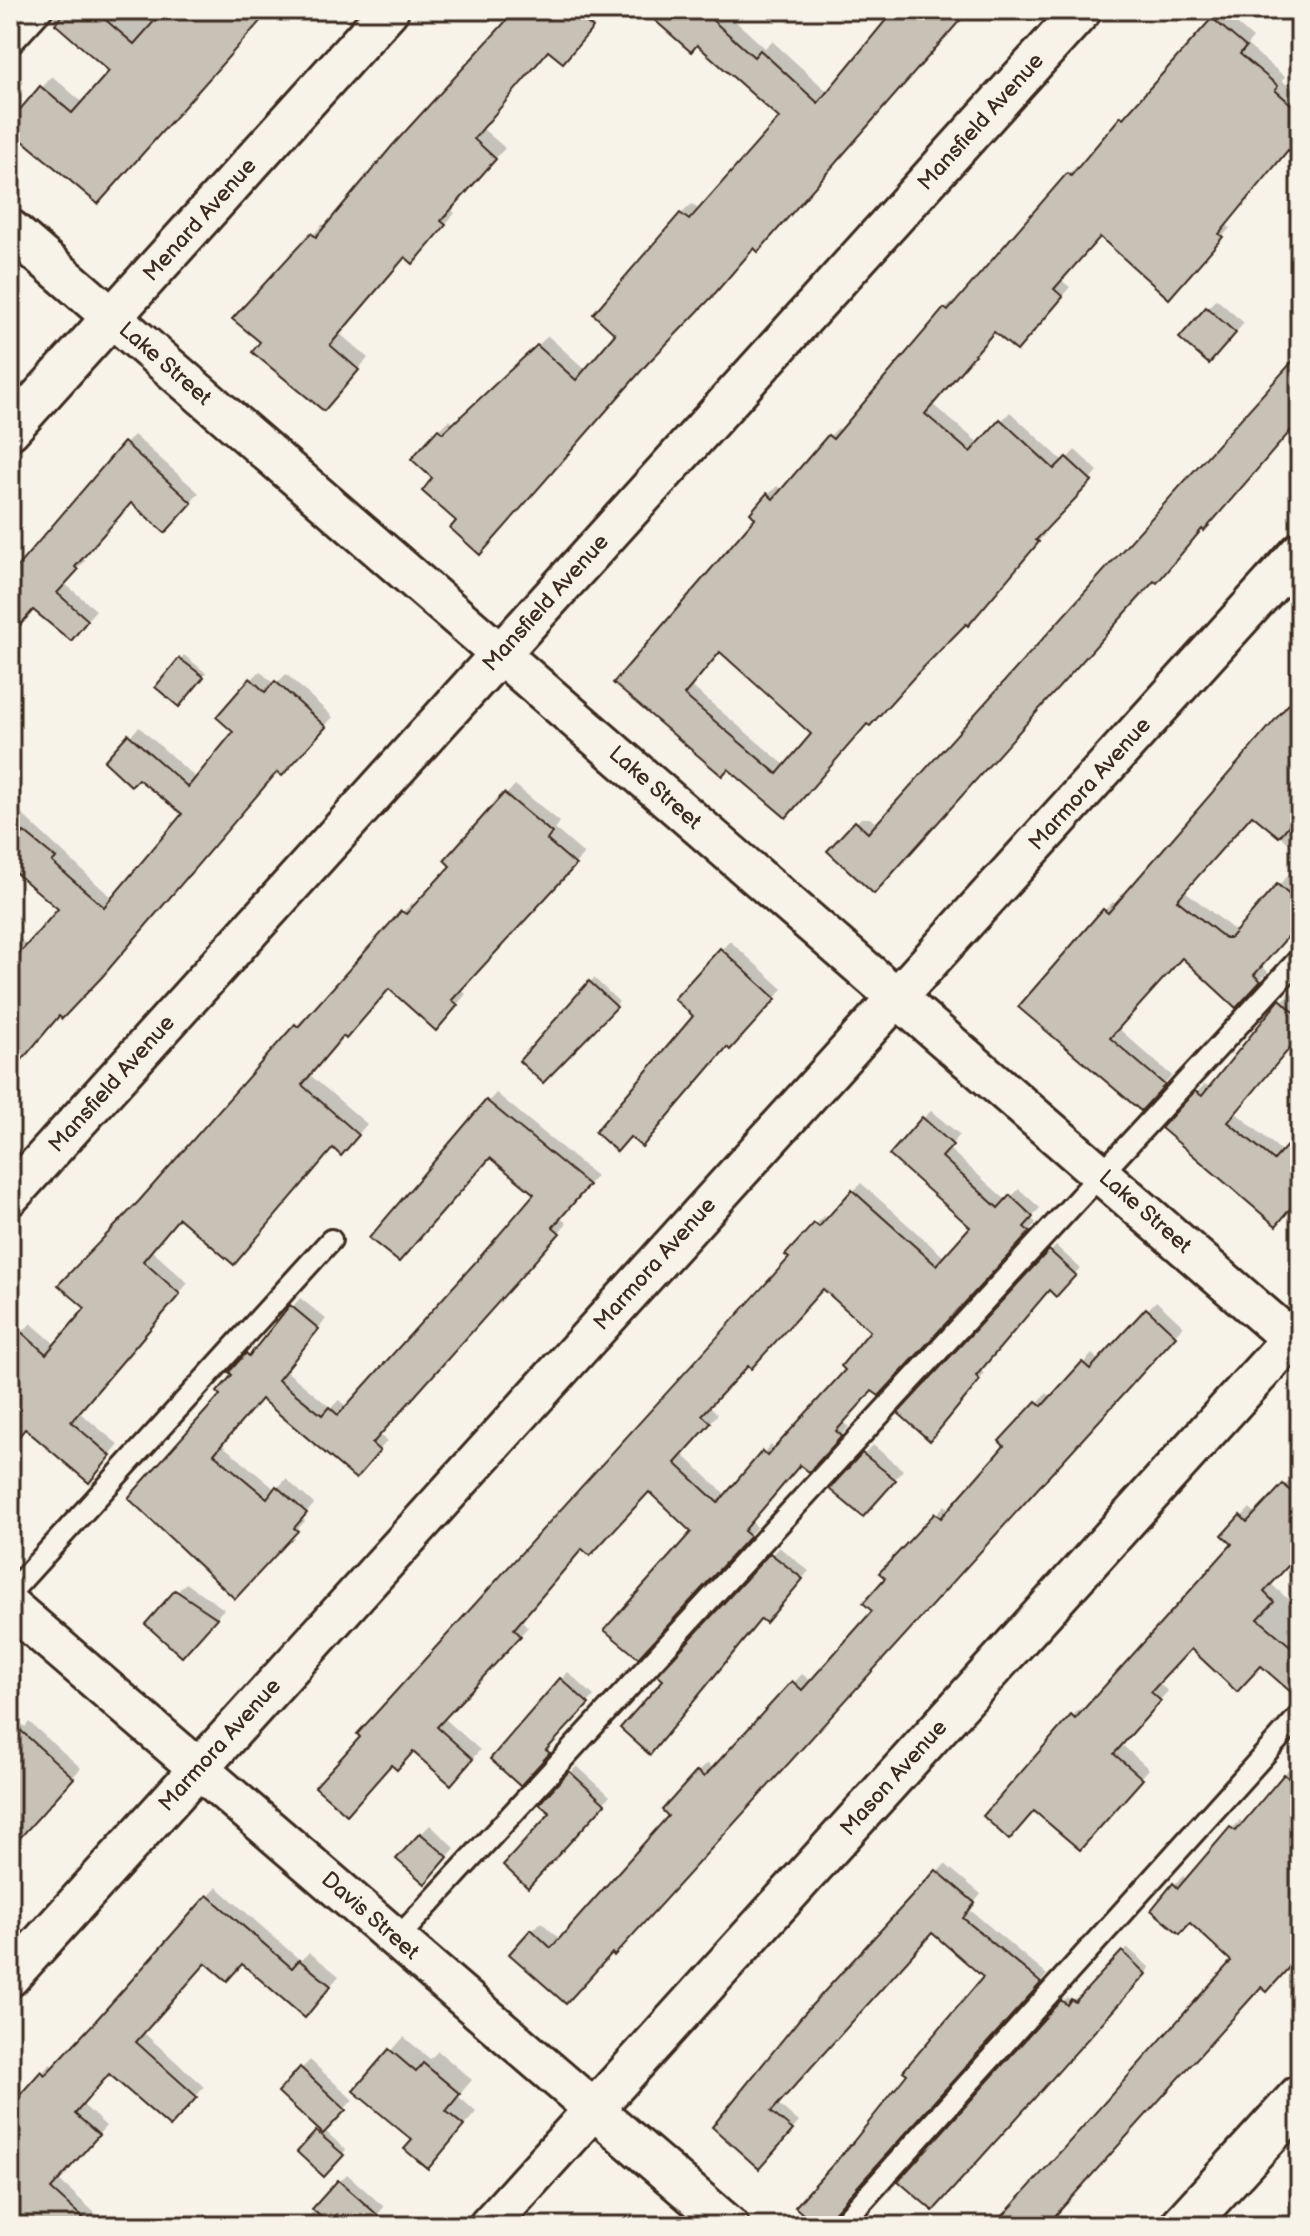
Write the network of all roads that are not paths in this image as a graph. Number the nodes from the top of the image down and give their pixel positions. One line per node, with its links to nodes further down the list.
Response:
1 (42, 10): 4 (lane)
2 (389, 10): 6 (street, Menard Avenue)
3 (1082, 10): 9 (street, Mansfield Avenue)
4 (10, 45)
5 (10, 229): 6 (street, Lake Street)
6 (112, 317): 7 (street, Menard Avenue); 9 (street, Lake Street)
7 (10, 430)
8 (1300, 552): 11 (street, Marmora Avenue)
9 (500, 654): 11 (street, Lake Street); 13 (street, Mansfield Avenue)
10 (1300, 958): 12 (lane)
11 (897, 997): 12 (street, Lake Street); 19 (street, Marmora Avenue)
12 (1101, 1174): 15 (street, Lake Street); 20 (lane)
13 (10, 1196)
14 (331, 1240): 16 (lane)
15 (1297, 1338): 23 (street, Mason Avenue)
16 (10, 1593)
17 (10, 1606): 19 (street, Davis Street)
18 (1300, 1715): 26 (lane)
19 (199, 1769): 20 (street, Davis Street); 21 (street, Marmora Avenue)
20 (397, 1939): 23 (street, Davis Street)
21 (10, 1977)
22 (1300, 2098): 27 (street)
23 (594, 2109): 24 (street, Mason Avenue); 25 (street, Davis Street)
24 (488, 2226)
25 (729, 2226)
26 (840, 2226)
27 (1183, 2226)

